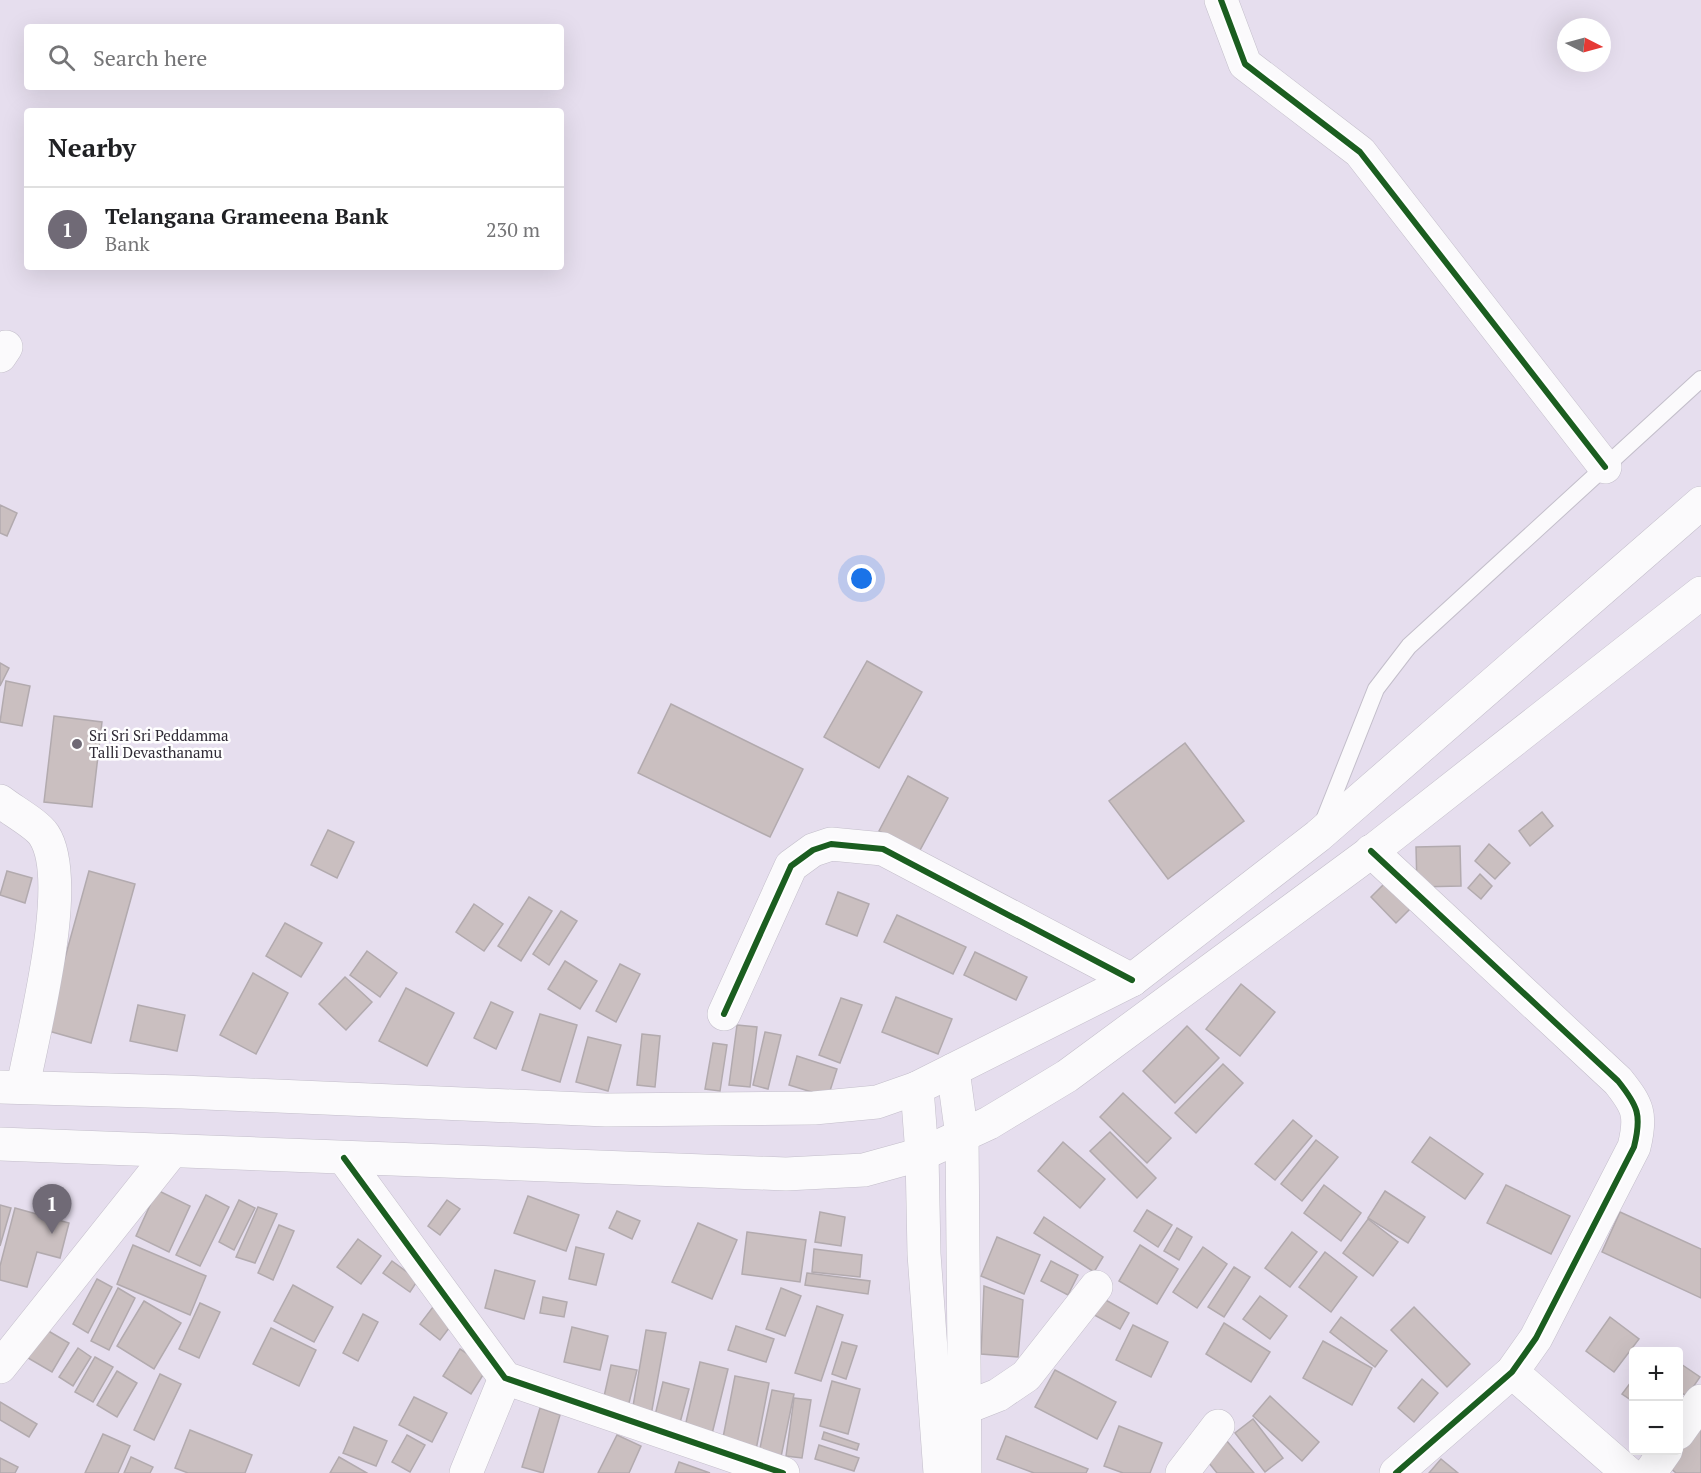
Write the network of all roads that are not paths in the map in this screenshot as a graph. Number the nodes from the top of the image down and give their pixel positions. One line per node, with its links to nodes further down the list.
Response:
1 (1221, 0): 3 (main road)
2 (1701, 379): 3 (lane)
3 (1605, 467): 7 (lane)
4 (1701, 503): 7 (main road)
5 (1701, 593): 8 (main road)
6 (0, 801): 12 (main road)
7 (1318, 836): 9 (main road)
8 (1371, 851): 14 (main road); 21 (main road)
9 (1132, 980): 10 (main road); 11 (main road)
10 (724, 1014)
11 (953, 1070): 13 (main road); 14 (main road)
12 (12, 1087): 13 (main road)
13 (917, 1088): 17 (main road)
14 (962, 1136): 17 (main road); 24 (main road)
15 (0, 1144): 16 (main road)
16 (172, 1151): 18 (main road); 20 (main road)
17 (922, 1155): 18 (main road); 30 (main road)
18 (344, 1158): 22 (main road)
19 (1096, 1287): 24 (main road)
20 (0, 1367)
21 (1512, 1372): 33 (main road); 34 (main road)
22 (506, 1378): 28 (main road); 29 (main road)
23 (1701, 1401): 25 (main road)
24 (965, 1408): 31 (main road)
25 (1683, 1425)
26 (1218, 1426): 32 (main road)
27 (1663, 1455): 35 (main road)
28 (466, 1473)
29 (783, 1473)
30 (940, 1473)
31 (965, 1473)
32 (1182, 1473)
33 (1396, 1473)
34 (1628, 1473)
35 (1650, 1473)

